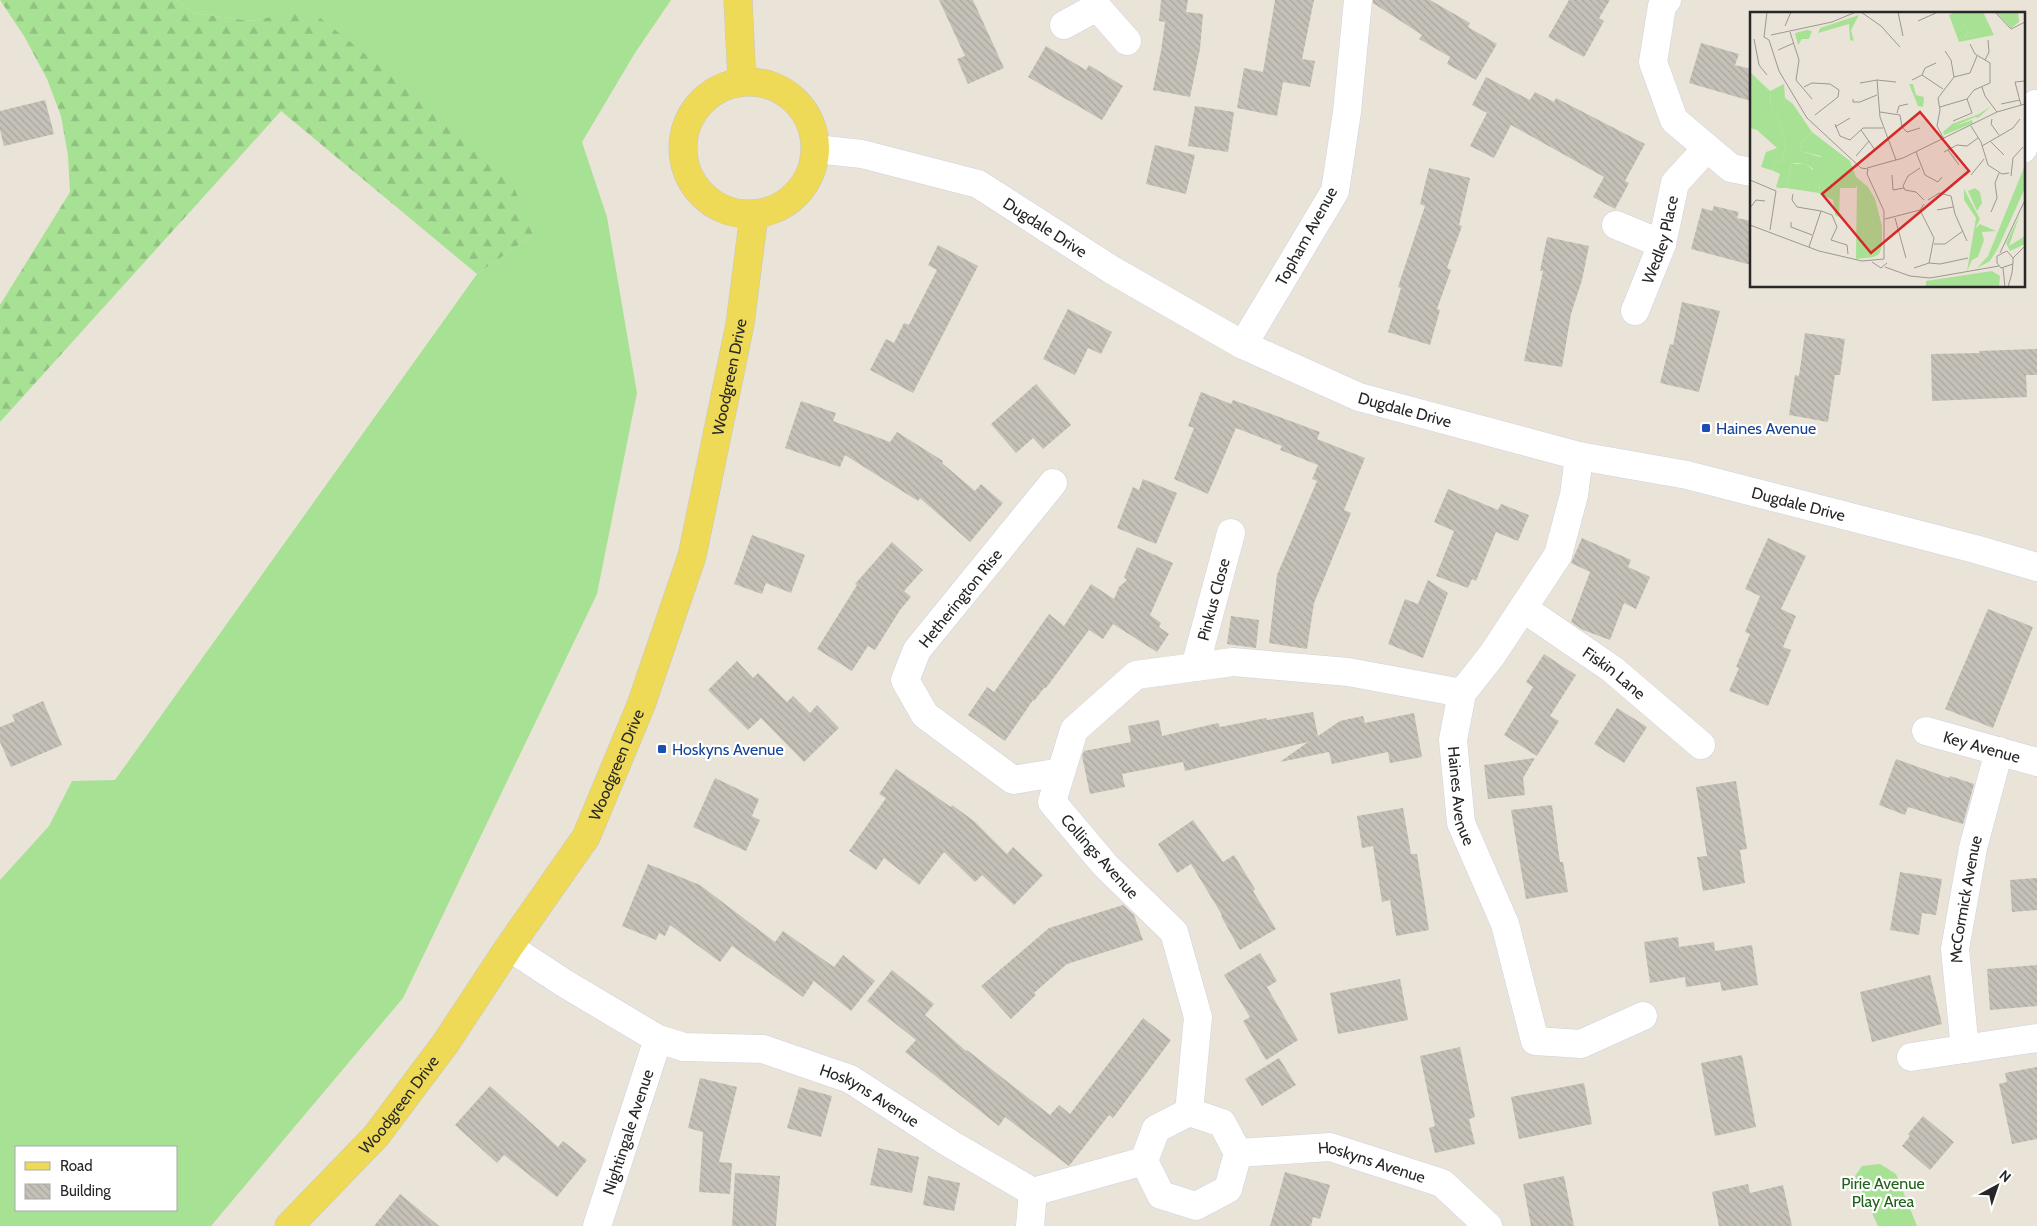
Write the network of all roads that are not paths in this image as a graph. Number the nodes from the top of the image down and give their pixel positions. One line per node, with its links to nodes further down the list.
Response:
1 (738, 0): 7 (main road)
2 (1358, 0): 17 (street, Topham Avenue)
3 (1667, 0): 10 (street)
4 (1098, 4): 5 (street); 6 (street)
5 (1064, 25)
6 (1127, 42)
7 (742, 82): 11 (main road); 13 (main road)
8 (2035, 104): 9 (street)
9 (2028, 147)
10 (1707, 148): 12 (street); 15 (street, Wedley Place)
11 (816, 149): 13 (main road); 17 (street, Dugdale Drive)
12 (1750, 172)
13 (754, 215): 30 (main road, Woodgreen Drive)
14 (1616, 225): 15 (street)
15 (1662, 244): 16 (street, Wedley Place)
16 (1636, 311)
17 (1243, 344): 18 (street, Dugdale Drive)
18 (1579, 456): 21 (street, Dugdale Drive); 22 (street, Haines Avenue)
19 (1053, 483): 29 (street, Hetherington Rise)
20 (1231, 533): 23 (street, Pinkus Close)
21 (2037, 567)
22 (1523, 608): 24 (street, Haines Avenue); 26 (street, Fiskin Lane)
23 (1195, 667): 24 (street, Collings Avenue); 29 (street, Collings Avenue)
24 (1462, 693): 31 (street, Haines Avenue)
25 (1926, 731): 27 (street, Key Avenue)
26 (1701, 745)
27 (1999, 751): 28 (street, Key Avenue); 34 (street, McCormick Avenue)
28 (2037, 762)
29 (1061, 772): 36 (street, Collings Avenue)
30 (509, 947): 33 (street, Hoskyns Avenue); 40 (main road, Woodgreen Drive)
31 (1643, 1016)
32 (2037, 1038): 34 (street)
33 (658, 1039): 39 (street, Hoskyns Avenue); 41 (street, Nightingale Avenue)
34 (1965, 1049): 35 (street)
35 (1910, 1057)
36 (1189, 1112): 37 (street); 38 (street)
37 (1238, 1154): 38 (street); 43 (street, Hoskyns Avenue)
38 (1144, 1162): 39 (street)
39 (1033, 1192): 42 (street)
40 (289, 1226)
41 (597, 1226)
42 (1030, 1226)
43 (1488, 1226)

